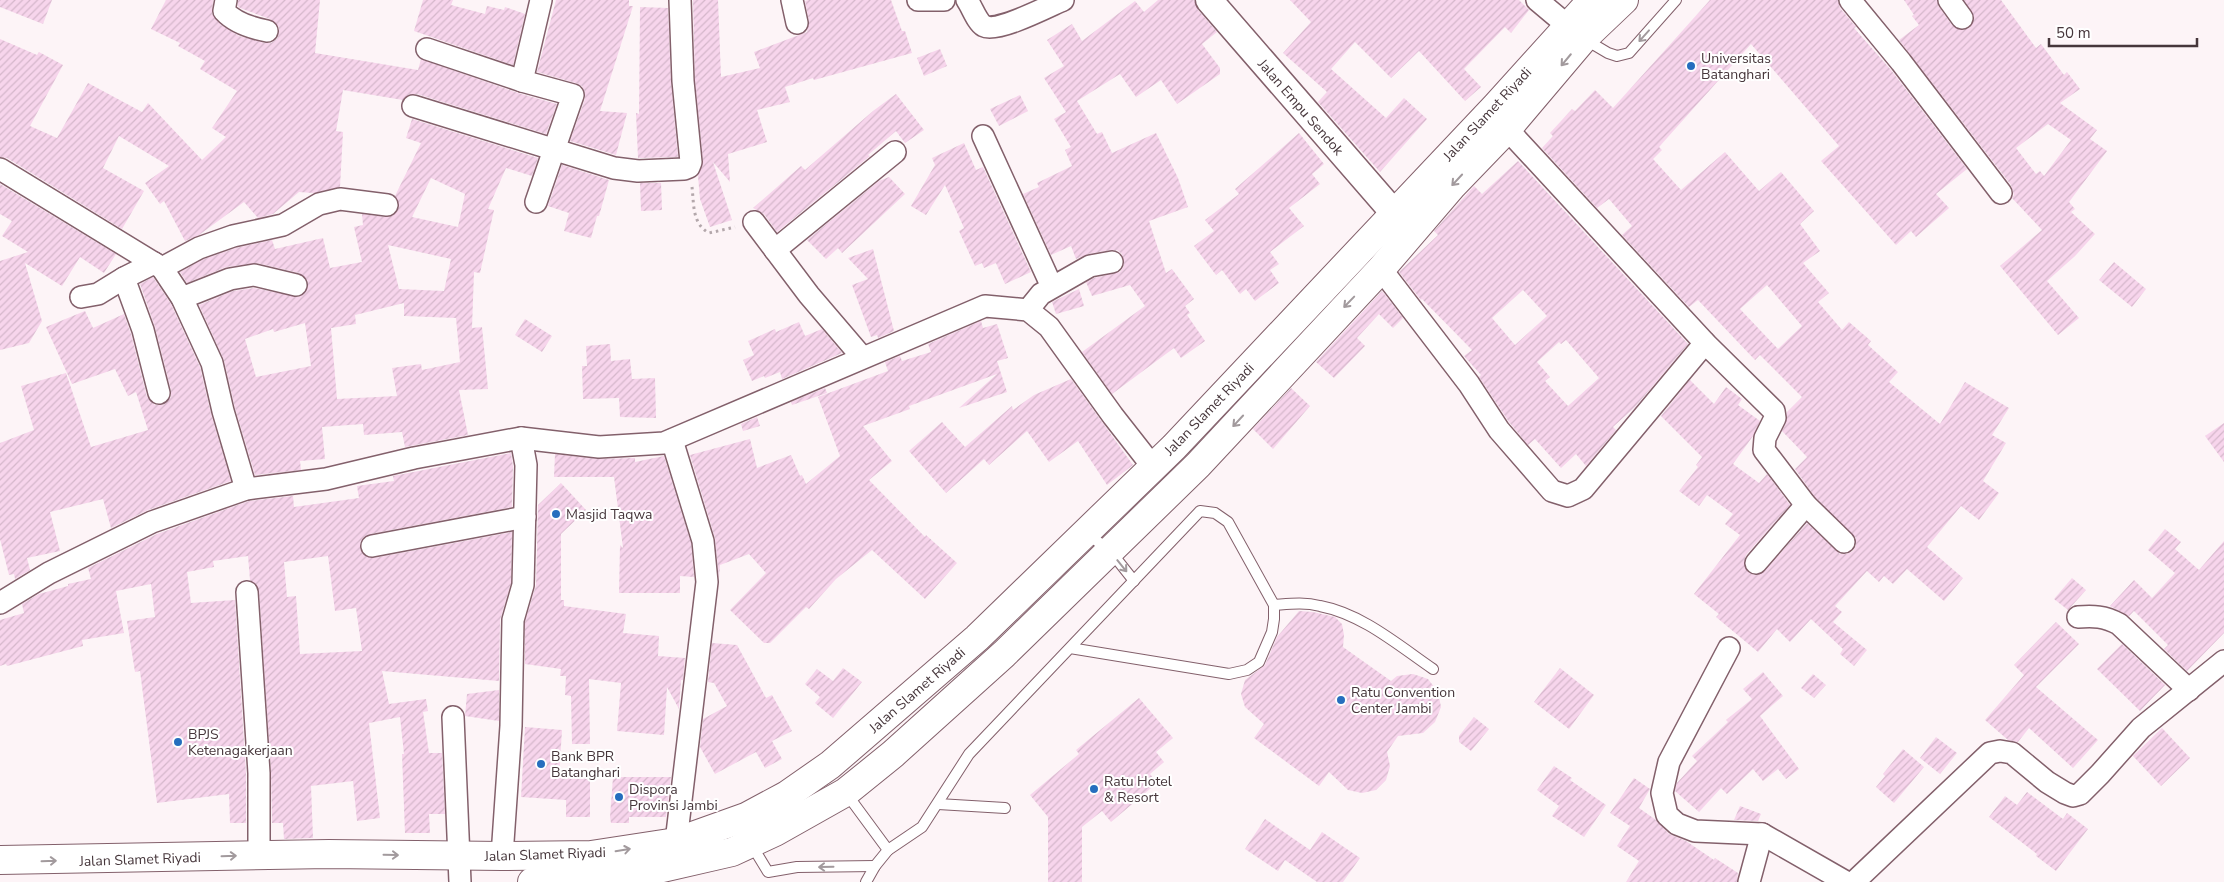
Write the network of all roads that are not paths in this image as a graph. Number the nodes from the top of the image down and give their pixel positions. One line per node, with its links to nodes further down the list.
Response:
1 (226, 0): 18 (street)
2 (541, 0): 21 (street)
3 (680, 0): 25 (street)
4 (792, 0): 17 (street)
5 (918, 0): 6 (street)
6 (944, 0)
7 (967, 0): 8 (street)
8 (1063, 0)
9 (1209, 0): 31 (street, Jalan Empu Sendok)
10 (1537, 0): 19 (street)
11 (1592, 0): 19 (main road, Jalan Slamet Riyadi)
12 (1624, 0): 19 (main road, Jalan Slamet Riyadi)
13 (1676, 0): 19 (lane, one-way to 19)
14 (1850, 0): 28 (street)
15 (1948, 0): 16 (street)
16 (1962, 18)
17 (797, 23)
18 (267, 30)
19 (1576, 32): 23 (main road, Jalan Slamet Riyadi, one-way to 23); 31 (main road, Jalan Slamet Riyadi)
20 (427, 49): 21 (street)
21 (522, 81): 25 (street)
22 (413, 106): 25 (street)
23 (1507, 129): 36 (main road, Jalan Slamet Riyadi, one-way to 36); 43 (street)
24 (984, 136): 39 (street)
25 (555, 151): 29 (street)
26 (895, 152): 33 (street)
27 (0, 169): 35 (street)
28 (2001, 193)
29 (536, 202)
30 (387, 205): 35 (street)
31 (1394, 213): 48 (main road, Jalan Slamet Riyadi)
32 (754, 222): 33 (street)
33 (775, 250): 44 (street)
34 (1112, 262): 39 (street)
35 (158, 266): 37 (street); 41 (street)
36 (1381, 268): 43 (street); 49 (main road, Jalan Slamet Riyadi, one-way to 49)
37 (124, 278): 40 (street); 45 (street)
38 (296, 285): 41 (street)
39 (1052, 287): 42 (street)
40 (81, 297)
41 (182, 298): 51 (street)
42 (1028, 310): 44 (street); 50 (street)
43 (1705, 343): 52 (street)
44 (862, 357): 47 (street)
45 (159, 393)
46 (521, 438): 47 (street); 51 (street); 53 (street)
47 (672, 440): 74 (street)
48 (1174, 447): 49 (main road); 50 (main road, Jalan Slamet Riyadi)
49 (1198, 465): 57 (main road, Jalan Slamet Riyadi)
50 (1153, 467): 54 (main road, Jalan Slamet Riyadi)
51 (246, 489): 61 (street)
52 (1806, 505): 55 (street); 58 (street)
53 (525, 517): 56 (street); 78 (street)
54 (1086, 532): 57 (lane); 74 (main road, Jalan Slamet Riyadi)
55 (1844, 542)
56 (372, 546)
57 (1110, 552): 59 (lane, one-way to 59); 70 (main road, Jalan Slamet Riyadi)
58 (1756, 564)
59 (1134, 581): 62 (lane); 64 (lane)
60 (247, 592): 77 (street)
61 (2, 594)
62 (1274, 605): 64 (lane); 67 (lane)
63 (2078, 618): 68 (street)
64 (1070, 648): 71 (lane)
65 (1729, 648): 73 (street)
66 (2224, 661): 68 (street)
67 (1434, 669)
68 (2189, 690): 86 (street)
69 (453, 717): 81 (street)
70 (846, 792): 75 (main road, Jalan Slamet Riyadi); 76 (lane)
71 (938, 804): 72 (lane); 76 (lane)
72 (1005, 808)
73 (1762, 834): 84 (street); 85 (street)
74 (676, 842): 78 (main road, Jalan Slamet Riyadi, one-way to 74)
75 (751, 844): 80 (lane, one-way to 75); 82 (main road, Jalan Slamet Riyadi)
76 (888, 850): 80 (lane)
77 (259, 855): 79 (main road, Jalan Slamet Riyadi, one-way to 77); 81 (main road, Jalan Slamet Riyadi, one-way to 81)
78 (502, 856): 81 (main road, Jalan Slamet Riyadi)
79 (0, 860)
80 (874, 866): 83 (lane)
81 (460, 869)
82 (532, 882)
83 (866, 882)
84 (1749, 882)
85 (1846, 882)
86 (1854, 882)

